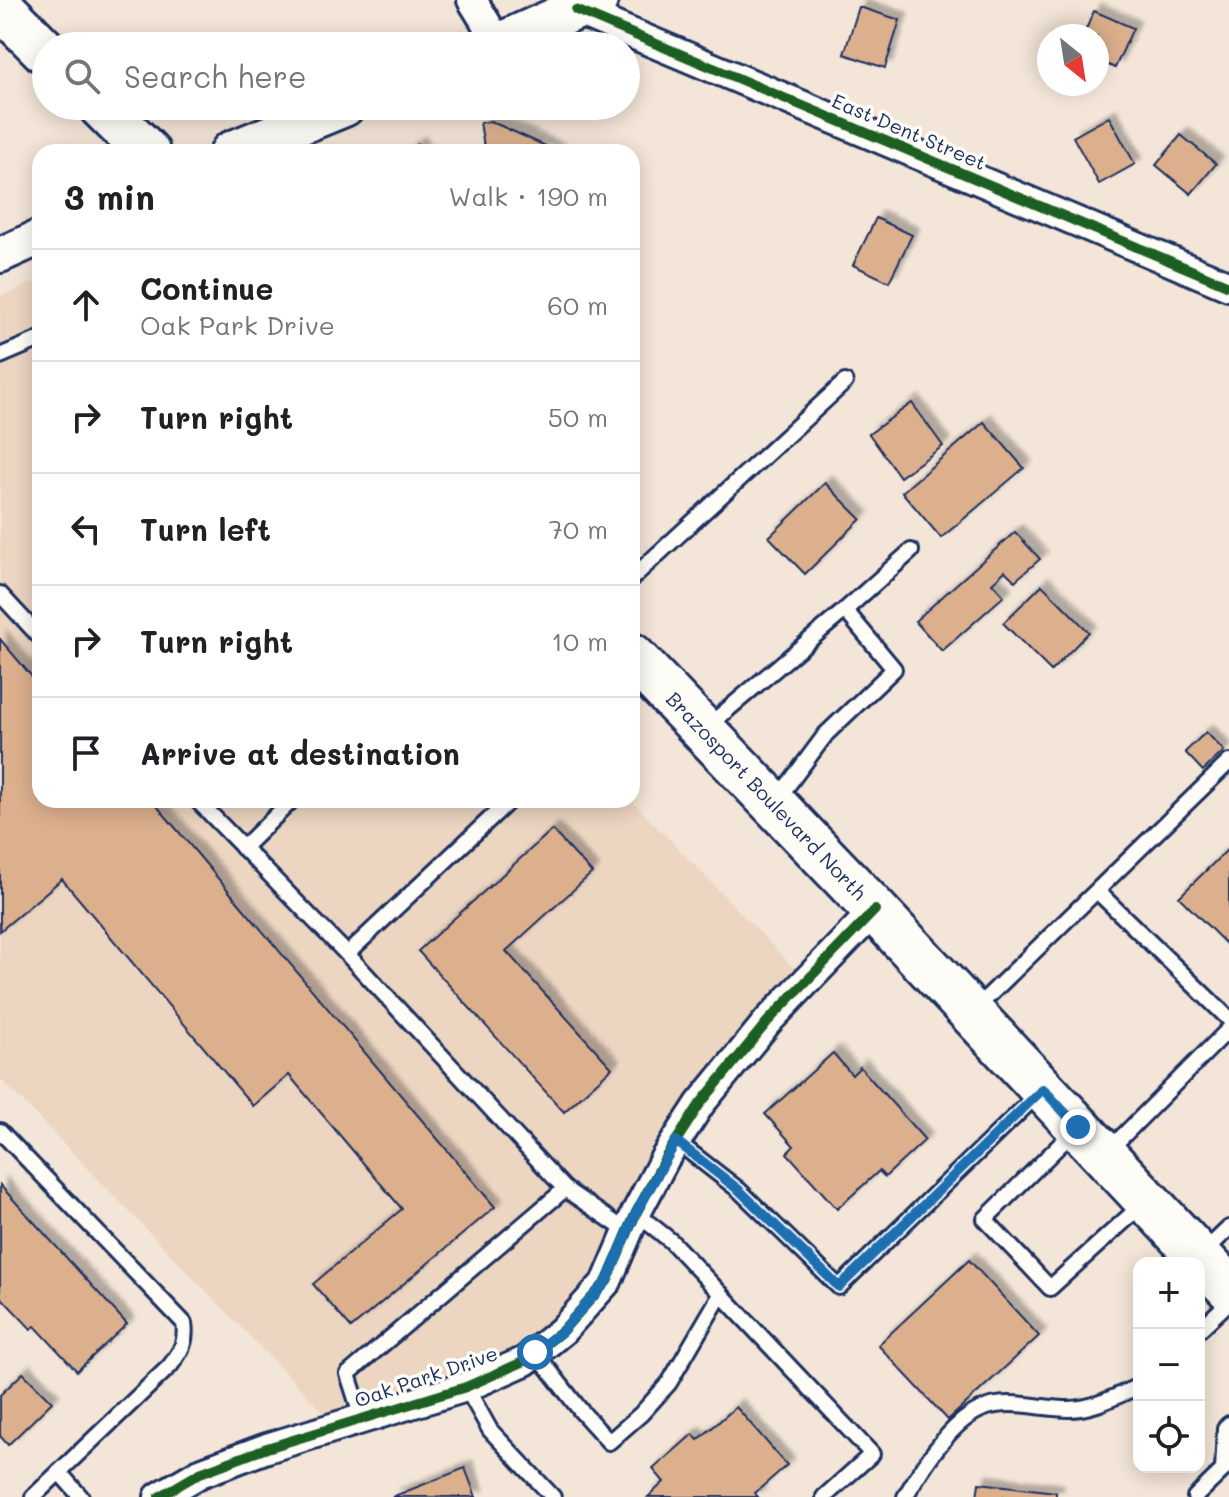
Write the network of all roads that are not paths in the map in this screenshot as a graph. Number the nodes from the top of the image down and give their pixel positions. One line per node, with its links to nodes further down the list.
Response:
1 (472, 0): 4 (street)
2 (586, 5): 5 (main road); 13 (street, East Dent Street)
3 (0, 6): 6 (main road)
4 (490, 32)
5 (526, 32)
6 (32, 38)
7 (115, 120): 9 (main road)
8 (310, 120): 10 (main road)
9 (139, 144)
10 (251, 144)
11 (32, 241): 12 (street)
12 (0, 255)
13 (1229, 286)
14 (32, 342): 15 (lane)
15 (0, 356)
16 (845, 382): 18 (lane)
17 (911, 551): 20 (lane)
18 (640, 571)
19 (0, 594): 21 (lane)
20 (845, 610): 23 (lane); 25 (lane)
21 (32, 628)
22 (640, 670): 23 (main road, Brazosport Boulevard North)
23 (703, 730): 25 (main road, Brazosport Boulevard North)
24 (1229, 762): 30 (lane)
25 (774, 804): 31 (main road, Brazosport Boulevard North)
26 (205, 808): 29 (lane)
27 (284, 808): 29 (lane)
28 (502, 808): 32 (lane)
29 (243, 848): 32 (lane)
30 (1097, 891): 33 (lane); 34 (lane)
31 (875, 910): 33 (main road, Brazosport Boulevard North); 39 (street, Oak Park Drive)
32 (347, 954): 40 (lane)
33 (972, 1013): 36 (main road, Brazosport Boulevard North)
34 (1229, 1019)
35 (1229, 1029): 38 (lane)
36 (1043, 1089): 38 (main road, Brazosport Boulevard North); 39 (lane)
37 (0, 1131): 53 (lane)
38 (1092, 1140): 41 (main road, Brazosport Boulevard North); 41 (lane)
39 (676, 1141): 42 (street, Oak Park Drive)
40 (565, 1189): 42 (lane); 51 (lane)
41 (1147, 1200): 43 (main road, Brazosport Boulevard North)
42 (632, 1223): 45 (lane); 48 (street, Oak Park Drive)
43 (1214, 1242): 44 (main road, Brazosport Boulevard North)
44 (1229, 1288)
45 (721, 1294): 48 (lane); 58 (lane)
46 (1229, 1302): 47 (lane)
47 (1200, 1329)
48 (535, 1352): 49 (street, Oak Park Drive)
49 (466, 1387): 51 (street, Oak Park Drive); 57 (lane)
50 (1133, 1389): 59 (lane)
51 (362, 1418): 56 (street, Oak Park Drive)
52 (1229, 1424): 60 (lane)
53 (59, 1472): 54 (lane); 55 (lane)
54 (33, 1497)
55 (81, 1497)
56 (159, 1497)
57 (553, 1497)
58 (824, 1497)
59 (905, 1497)
60 (1195, 1497)

